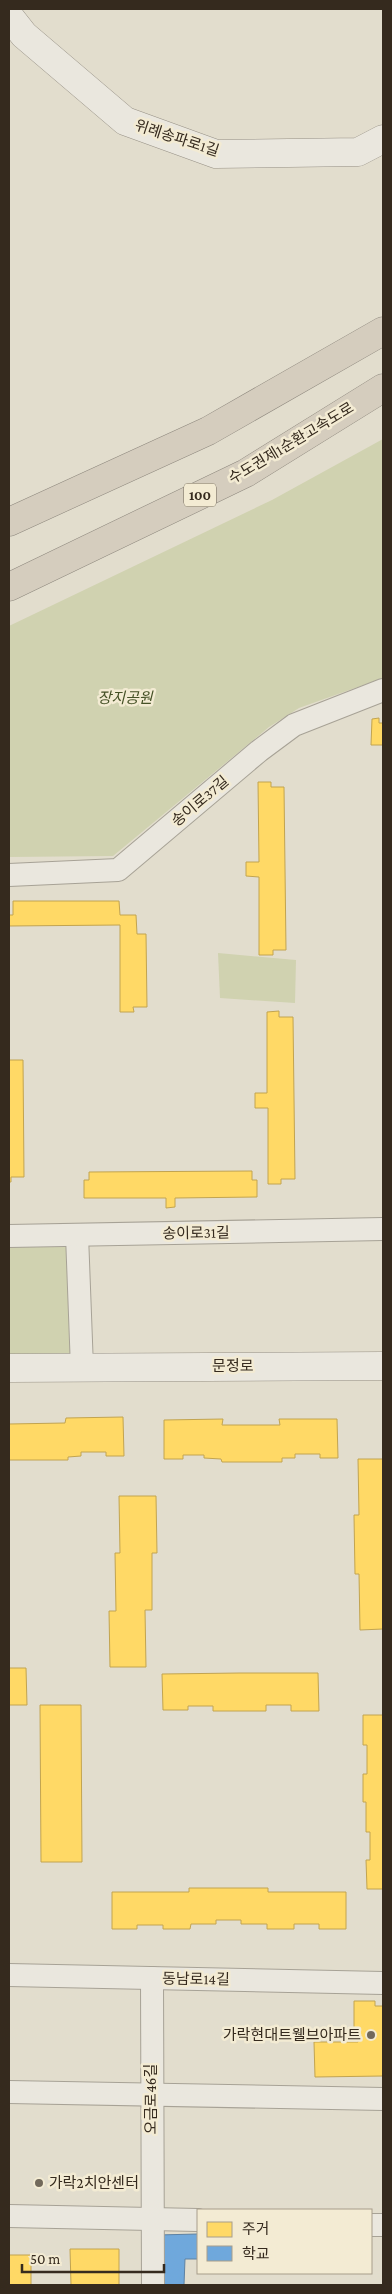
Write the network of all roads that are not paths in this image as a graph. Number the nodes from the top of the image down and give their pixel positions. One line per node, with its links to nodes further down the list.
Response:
1 (9, 16): 2 (street, 위례송파로1길)
2 (383, 139)
3 (383, 331): 5 (highway)
4 (383, 388): 6 (highway, 수도권제1순환고속도로 / 100)
5 (9, 522)
6 (9, 587)
7 (383, 690): 8 (street, 송이로37길)
8 (9, 875)
9 (383, 1230): 10 (street, 송이로31길)
10 (76, 1235): 11 (street, 송이로31길); 14 (street)
11 (9, 1236)
12 (383, 1366): 14 (street, 문정로)
13 (9, 1368): 14 (street, 문정로)
14 (82, 1368)
15 (9, 1975): 16 (street, 동남로14길)
16 (152, 1978): 17 (street, 동남로14길); 19 (street, 오금로46길)
17 (383, 1983)
18 (9, 2092): 19 (street)
19 (151, 2095): 20 (street); 22 (street, 오금로46길)
20 (383, 2099)
21 (9, 2216): 22 (street)
22 (152, 2219): 23 (street); 24 (street, 오금로46길)
23 (197, 2220)
24 (153, 2285)

